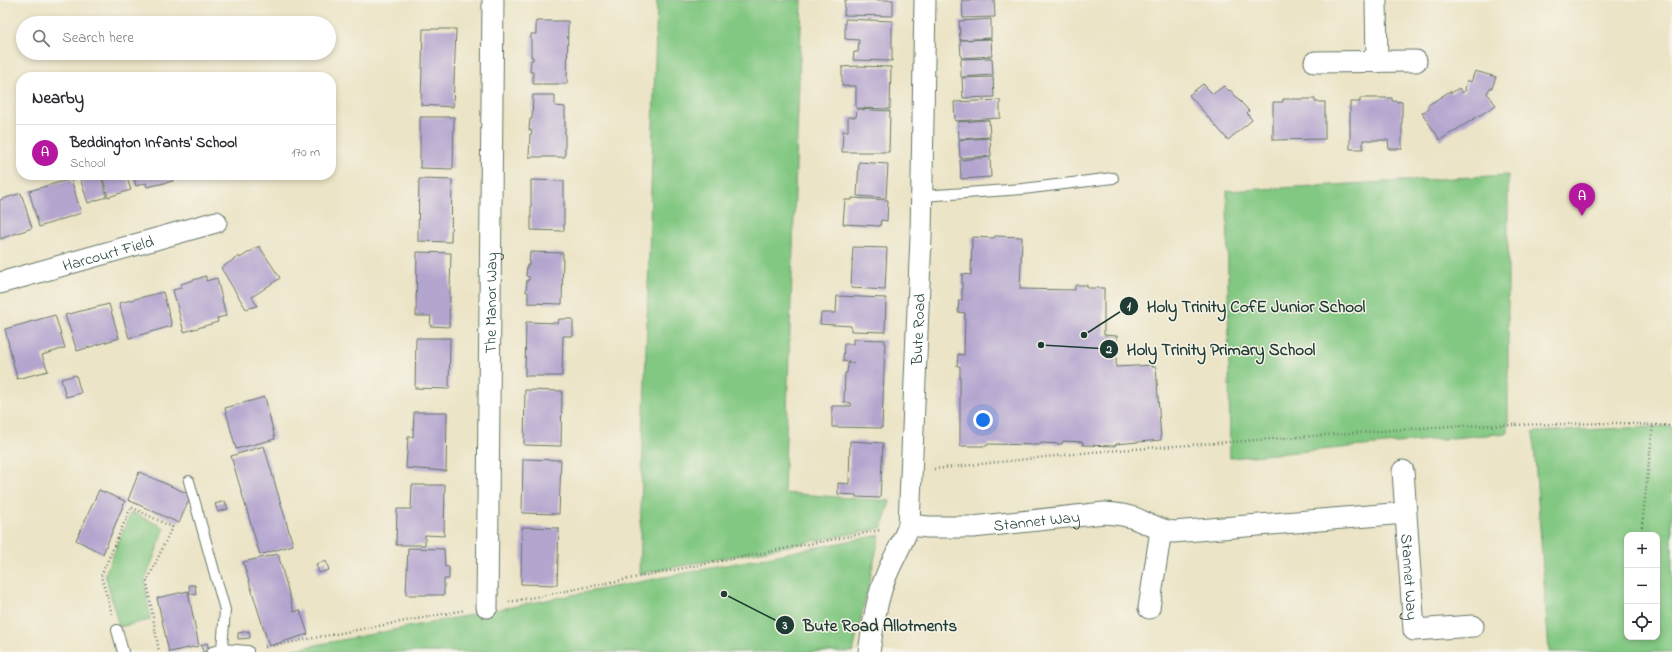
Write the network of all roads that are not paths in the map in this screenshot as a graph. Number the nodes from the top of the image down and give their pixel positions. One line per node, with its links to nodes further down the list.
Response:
1 (493, 0): 16 (street, The Manor Way)
2 (925, 0): 8 (street, Bute Road)
3 (1376, 0): 6 (street)
4 (1416, 61): 6 (street)
5 (1315, 62): 6 (street)
6 (1377, 62)
7 (1113, 178): 8 (lane)
8 (922, 196): 14 (street, Bute Road)
9 (216, 222): 10 (street, Harcourt Field)
10 (0, 283)
11 (1403, 471): 13 (street, Stannet Way)
12 (189, 481): 20 (lane)
13 (1405, 513): 15 (street, Stannet Way); 18 (street, Stannet Way)
14 (909, 525): 15 (street, Stannet Way); 23 (street, Bute Road)
15 (1161, 530): 17 (street)
16 (487, 606)
17 (1149, 608)
18 (1473, 626)
19 (117, 630): 22 (lane)
20 (217, 651): 21 (lane)
21 (248, 651)
22 (123, 652)
23 (869, 652)

